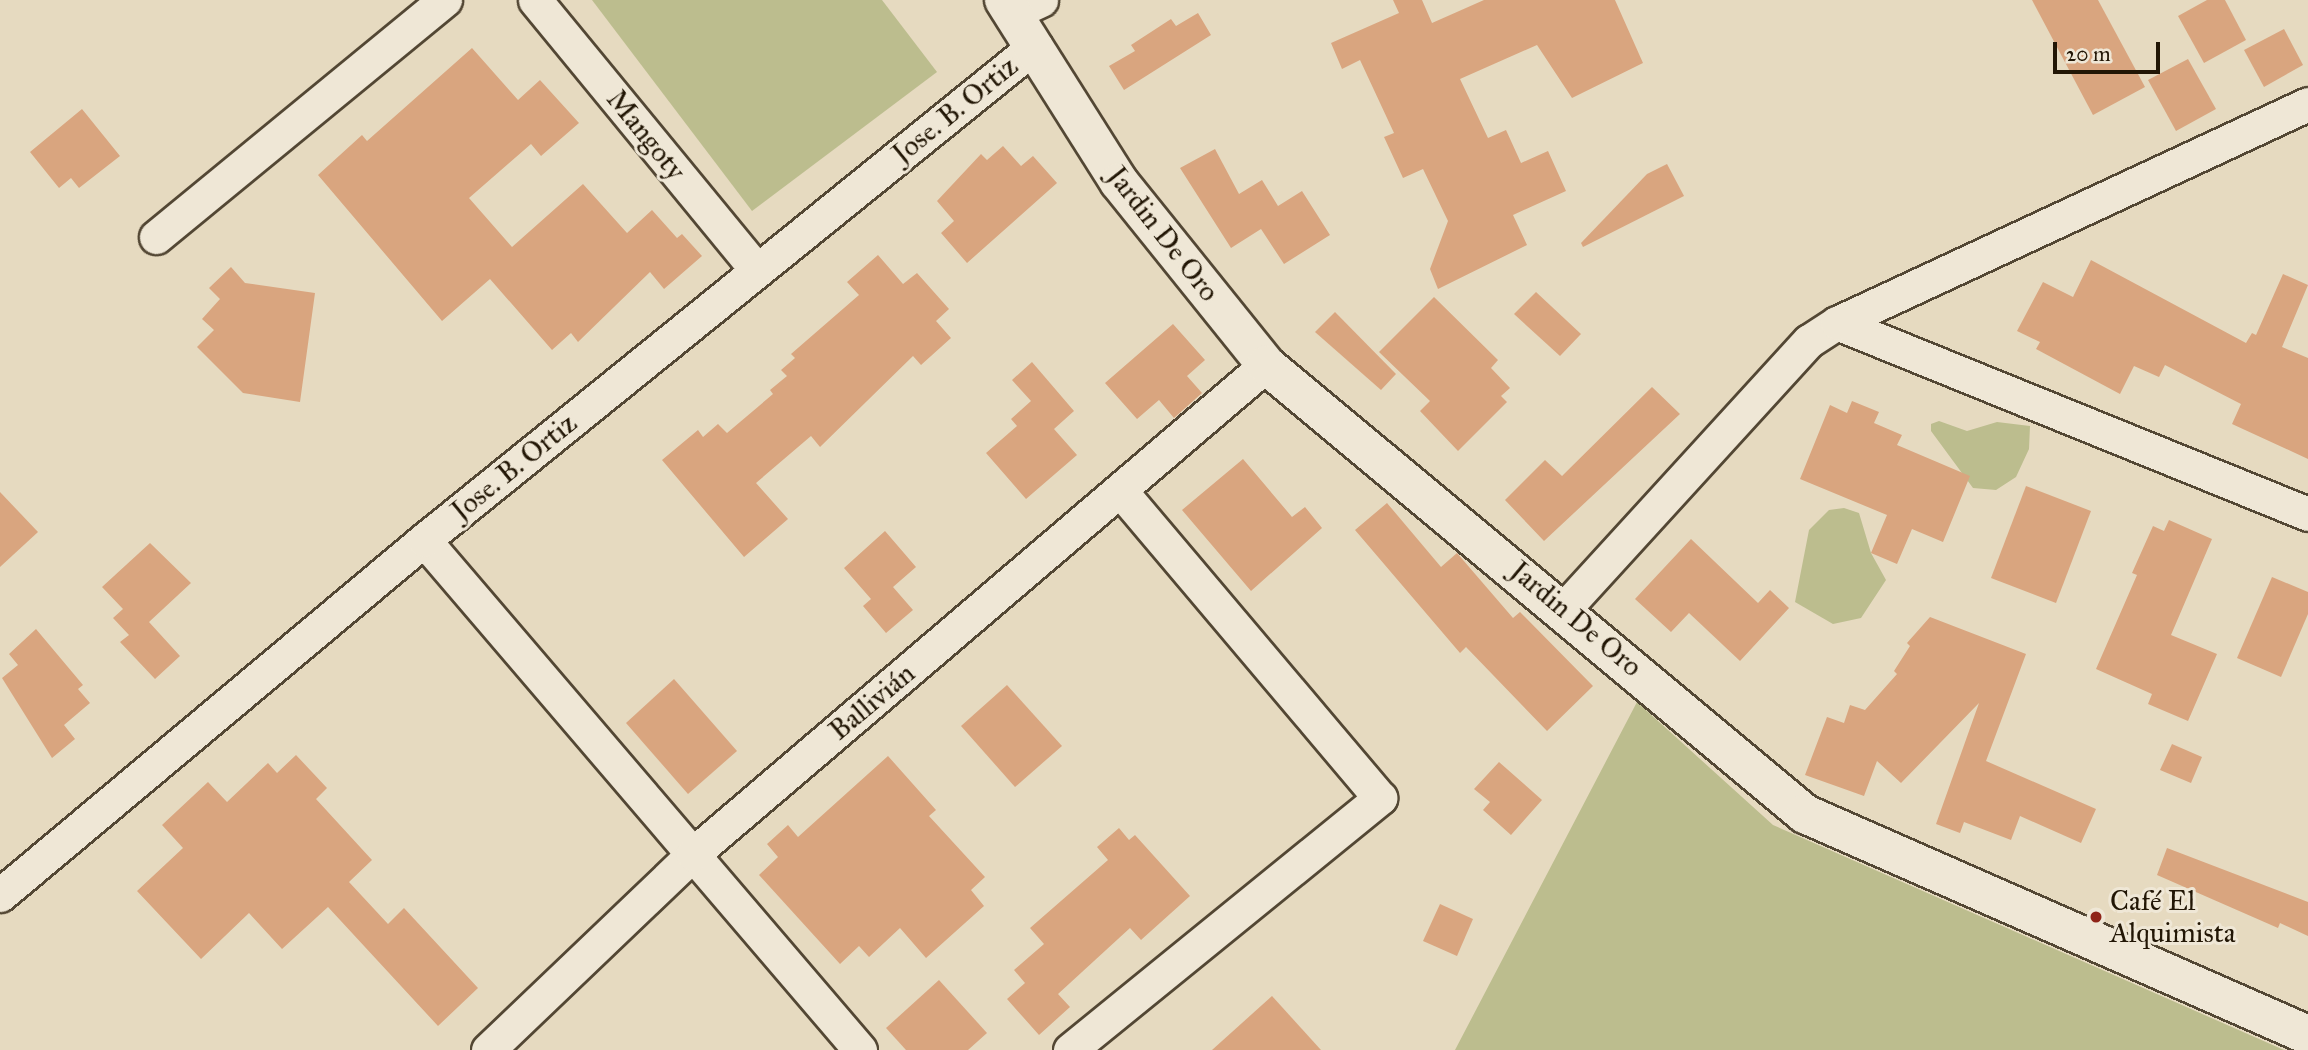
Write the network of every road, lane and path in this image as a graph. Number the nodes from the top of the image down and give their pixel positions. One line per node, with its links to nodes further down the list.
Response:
1 (445, 0): 6 (street)
2 (535, 0): 7 (street, Mangoty)
3 (1019, 4): 4 (street, Jardin De Oro)
4 (1035, 46): 7 (street, Jose. B. Ortiz); 9 (street, Jardin De Oro)
5 (2308, 104): 8 (street)
6 (156, 237)
7 (756, 269): 12 (street, Jose. B. Ortiz)
8 (1837, 323): 11 (street); 13 (street)
9 (1266, 365): 10 (street, Ballivián); 13 (street, Jardin De Oro)
10 (1121, 491): 14 (street, Ballivián); 19 (street)
11 (2308, 514)
12 (424, 540): 14 (street); 15 (street, Jose. B. Ortiz)
13 (1564, 609): 16 (street, Jardin De Oro)
14 (693, 854): 17 (street, Ballivián); 18 (street)
15 (0, 895)
16 (2308, 1035)
17 (488, 1050)
18 (860, 1050)
19 (1070, 1050)

